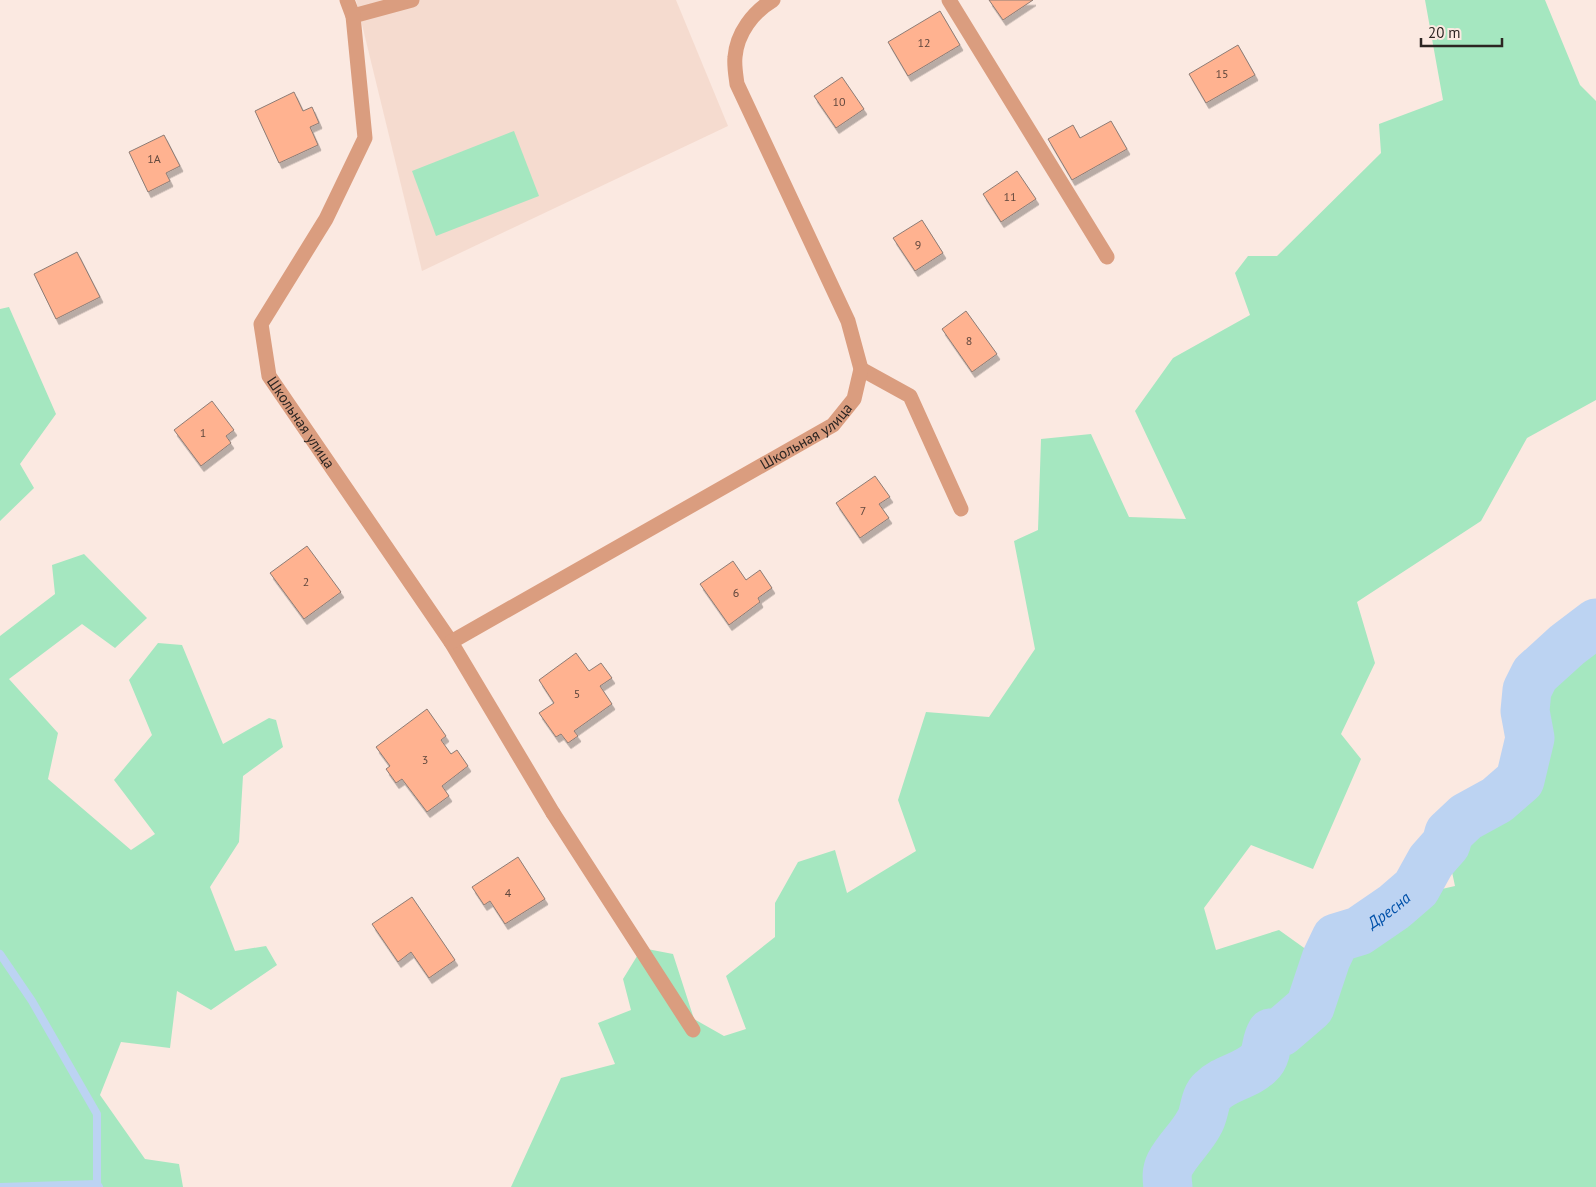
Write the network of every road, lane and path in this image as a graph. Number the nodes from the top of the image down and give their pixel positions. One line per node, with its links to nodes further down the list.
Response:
1 (347, 0): 5 (street, Школьная улица)
2 (412, 0): 5 (street)
3 (773, 0): 7 (street)
4 (949, 0): 6 (street)
5 (353, 16): 9 (street, Школьная улица)
6 (1107, 257)
7 (862, 369): 8 (street); 9 (street, Школьная улица)
8 (961, 509)
9 (451, 642): 10 (street, Школьная улица)
10 (693, 1030)

